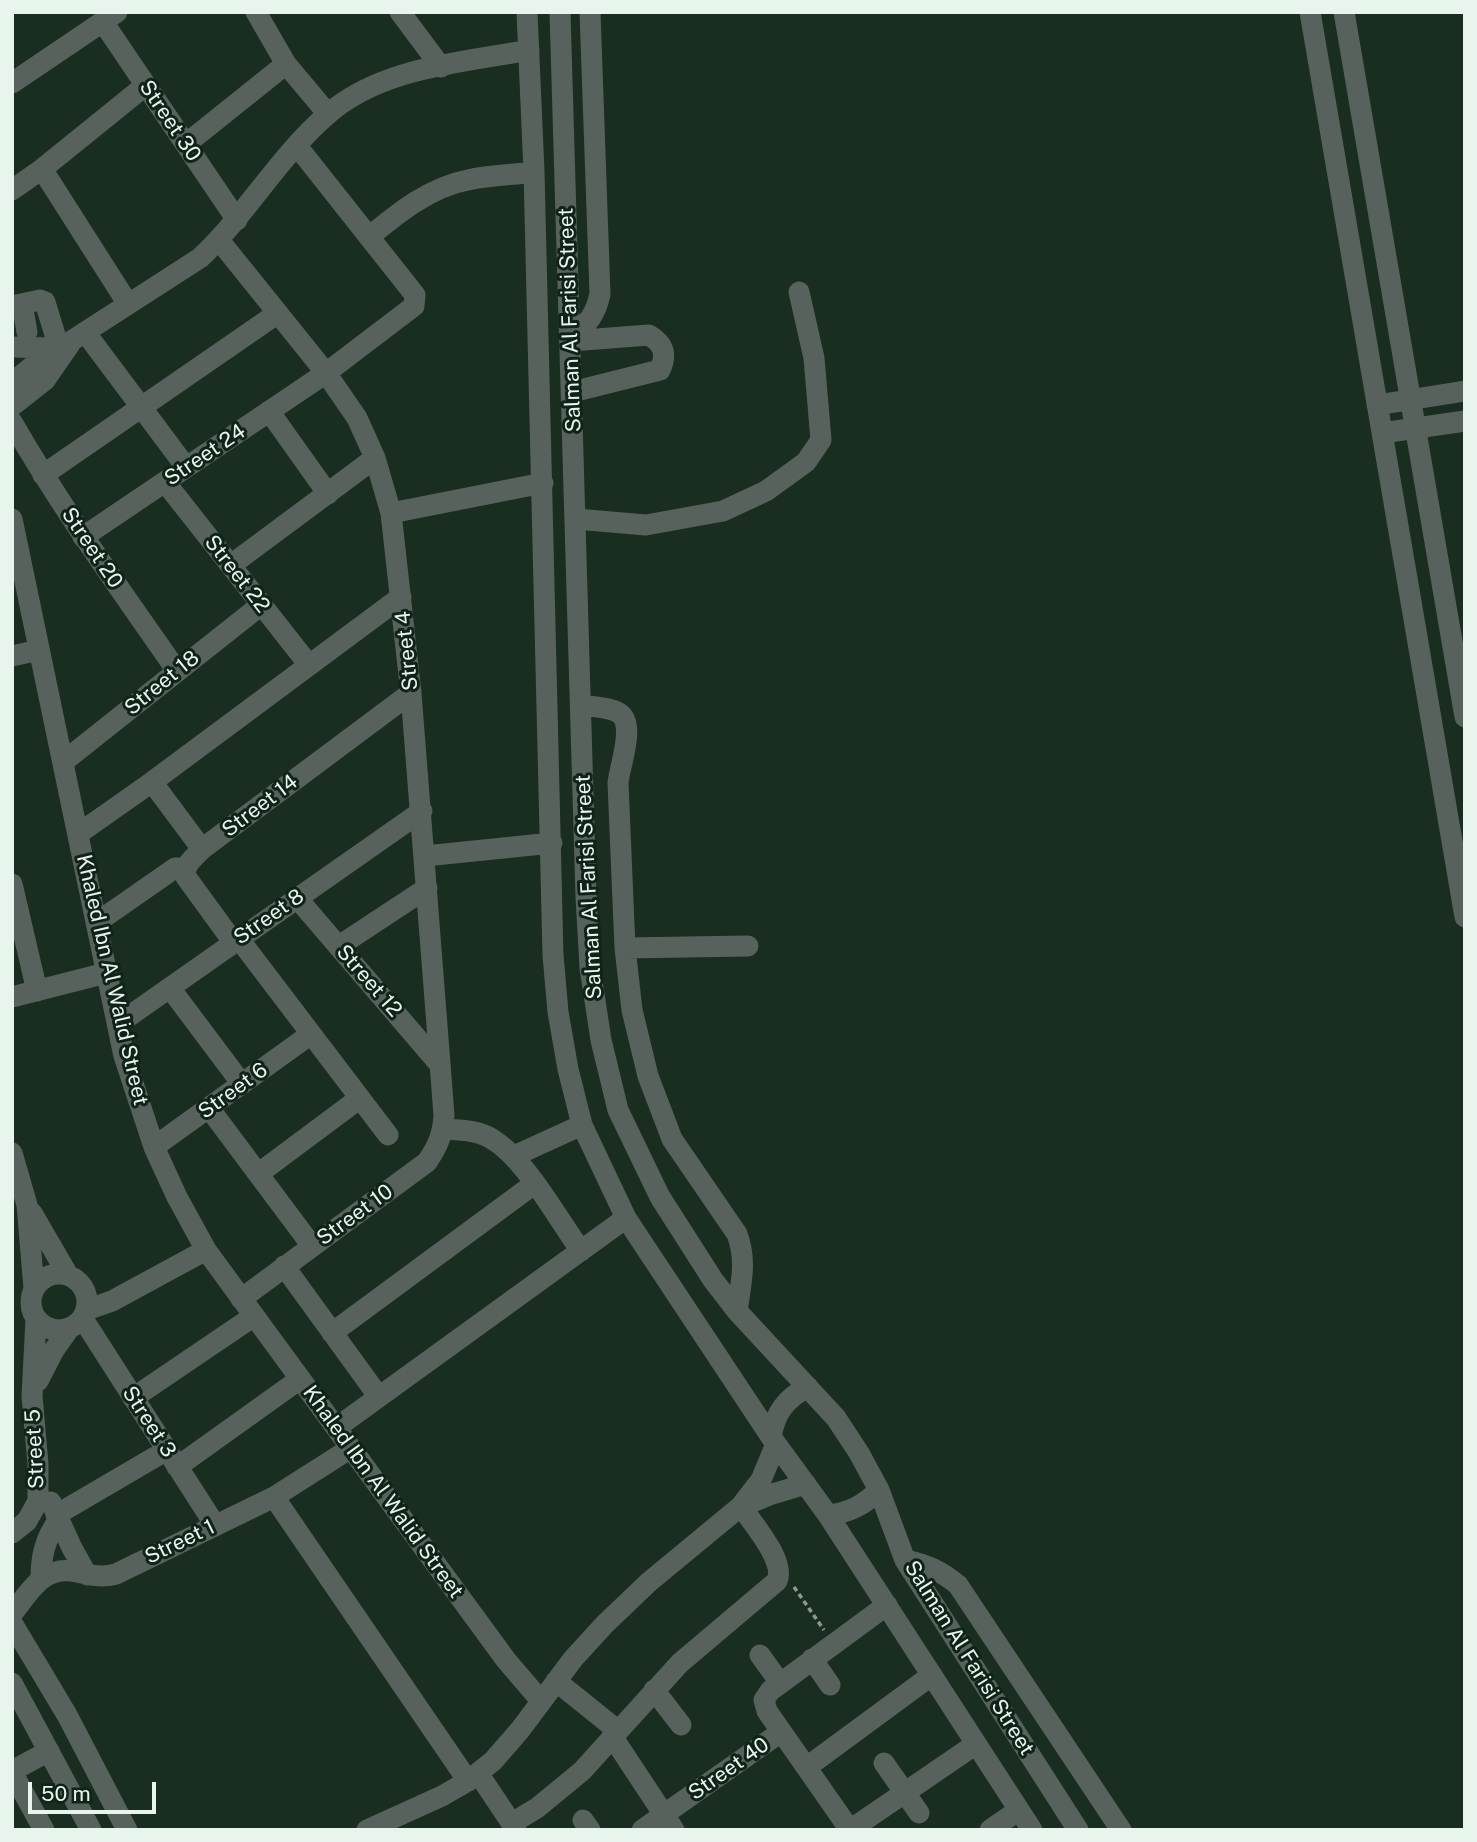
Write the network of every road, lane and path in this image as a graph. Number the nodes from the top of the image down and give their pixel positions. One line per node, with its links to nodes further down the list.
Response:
1 (256, 12): 10 (street)
2 (400, 12): 11 (street)
3 (527, 12): 9 (street, Salman Al Farisi Street)
4 (560, 12): 28 (street, Salman Al Farisi Street)
5 (590, 12): 28 (street)
6 (1310, 12): 35 (street)
7 (1344, 12): 34 (street)
8 (110, 17): 12 (street); 13 (street, Street 30)
9 (529, 50): 11 (street); 18 (street, Salman Al Farisi Street)
10 (286, 64): 14 (street); 15 (street)
11 (441, 67): 14 (street)
12 (12, 83)
13 (146, 85): 15 (street, Street 30); 17 (street)
14 (328, 114): 16 (street)
15 (186, 144): 20 (street, Street 30)
16 (297, 146): 20 (street); 21 (street)
17 (42, 169): 19 (street); 24 (street)
18 (534, 172): 21 (street); 47 (street, Salman Al Farisi Street)
19 (12, 190)
20 (237, 220): 22 (street)
21 (369, 237): 30 (street, Street 24)
22 (219, 240): 24 (street); 26 (street, Street 4)
23 (799, 292): 51 (street)
24 (128, 304): 29 (street)
25 (16, 305): 27 (street); 29 (street)
26 (278, 313): 30 (street, Street 4); 37 (street)
27 (19, 338): 29 (street)
28 (571, 338): 33 (street, Salman Al Farisi Street); 33 (street)
29 (72, 340): 31 (street); 36 (street); 37 (street)
30 (326, 373): 38 (street, Street 24); 43 (street, Street 4)
31 (12, 383)
32 (1465, 391): 34 (street)
33 (572, 392): 51 (street, Salman Al Farisi Street)
34 (1409, 400): 35 (street); 41 (street)
35 (1377, 404): 42 (street)
36 (12, 405)
37 (142, 407): 44 (street); 45 (street)
38 (270, 411): 44 (street, Street 24); 48 (street)
39 (1465, 421): 41 (street)
40 (12, 422): 45 (street, Street 20)
41 (1414, 429): 42 (street); 62 (street)
42 (1382, 433): 74 (street)
43 (375, 458): 48 (street); 49 (street, Street 4)
44 (186, 467): 46 (street, Street 24)
45 (43, 475): 52 (street, Street 20)
46 (165, 482): 52 (street, Street 24); 53 (street, Street 22)
47 (542, 483): 49 (street); 67 (street, Salman Al Farisi Street)
48 (328, 494): 53 (street)
49 (391, 513): 54 (street, Street 4)
50 (12, 519): 56 (street, Khaled Ibn Al Walid Street)
51 (576, 519): 61 (street, Salman Al Farisi Street)
52 (83, 537): 59 (street, Street 20)
53 (231, 565): 55 (street, Street 22)
54 (401, 597): 58 (street); 60 (street, Street 4)
55 (261, 605): 58 (street, Street 22); 59 (street, Street 18)
56 (39, 650): 57 (street); 63 (street, Khaled Ibn Al Walid Street)
57 (12, 656)
58 (309, 666): 64 (street)
59 (177, 671): 63 (street, Street 18)
60 (411, 693): 65 (street, Street 4); 68 (street, Street 14)
61 (581, 705): 79 (street); 107 (street, Salman Al Farisi Street)
62 (1465, 717)
63 (63, 762): 66 (street, Khaled Ibn Al Walid Street)
64 (152, 782): 66 (street); 68 (street)
65 (422, 811): 69 (street, Street 4); 73 (street, Street 8)
66 (78, 834): 75 (street, Khaled Ibn Al Walid Street)
67 (552, 843): 69 (street); 91 (street, Salman Al Farisi Street)
68 (202, 849): 70 (street, Street 14)
69 (425, 856): 72 (street, Street 4)
70 (186, 868): 75 (street); 76 (street)
71 (12, 884): 82 (street)
72 (427, 888): 77 (street); 86 (street, Street 4)
73 (297, 898): 76 (street, Street 8); 77 (street, Street 12)
74 (1465, 917)
75 (96, 923): 80 (street, Khaled Ibn Al Walid Street)
76 (236, 941): 81 (street, Street 8); 85 (street)
77 (339, 946): 86 (street, Street 12)
78 (748, 946): 79 (street)
79 (625, 948): 107 (street)
80 (106, 973): 82 (street); 84 (street, Khaled Ibn Al Walid Street)
81 (170, 988): 84 (street, Street 8); 87 (street)
82 (37, 991): 83 (street)
83 (12, 997)
84 (117, 1024): 93 (street, Khaled Ibn Al Walid Street)
85 (311, 1034): 87 (street, Street 6); 88 (street)
86 (440, 1065): 90 (street, Street 4)
87 (242, 1084): 89 (street, Street 6)
88 (360, 1098): 92 (street); 96 (street)
89 (209, 1108): 93 (street, Street 6); 96 (street)
90 (444, 1122): 95 (street); 100 (street, Street 10)
91 (582, 1125): 95 (street); 99 (street, Salman Al Farisi Street)
92 (388, 1135)
93 (155, 1147): 101 (street, Khaled Ibn Al Walid Street)
94 (12, 1153): 98 (street)
95 (514, 1156): 97 (street)
96 (258, 1174): 100 (street)
97 (534, 1184): 102 (street); 111 (street)
98 (21, 1196): 104 (street); 105 (street)
99 (626, 1218): 102 (street); 118 (street, Salman Al Farisi Street)
100 (312, 1246): 103 (street, Street 10)
101 (206, 1250): 106 (street, Khaled Ibn Al Walid Street); 110 (street)
102 (580, 1251): 115 (street)
103 (284, 1266): 106 (street, Street 10); 111 (street)
104 (68, 1275): 105 (street); 110 (street)
105 (26, 1291): 109 (street)
106 (241, 1299): 108 (street, Khaled Ibn Al Walid Street)
107 (737, 1311): 113 (street, Salman Al Farisi Street)
108 (254, 1316): 112 (street, Khaled Ibn Al Walid Street); 116 (street)
109 (36, 1319): 110 (street); 114 (street, Street 5)
110 (79, 1319): 114 (street, Street 5); 116 (street, Street 3)
111 (332, 1333): 115 (street)
112 (300, 1379): 117 (street, Khaled Ibn Al Walid Street); 120 (street)
113 (808, 1387): 118 (street); 123 (street, Salman Al Farisi Street)
114 (32, 1396): 121 (street, Street 5)
115 (379, 1397): 117 (street)
116 (133, 1398): 120 (street, Street 3)
117 (337, 1428): 119 (street, Khaled Ibn Al Walid Street)
118 (774, 1440): 122 (street, Salman Al Farisi Street); 125 (street)
119 (351, 1448): 124 (street, Street 1); 147 (street, Khaled Ibn Al Walid Street)
120 (172, 1458): 127 (street); 128 (street, Street 3)
121 (38, 1465): 127 (street); 129 (street, Street 5)
122 (806, 1484): 125 (street); 126 (street, Salman Al Farisi Street)
123 (879, 1490): 126 (street); 131 (street, Salman Al Farisi Street)
124 (274, 1497): 128 (street, Street 1); 159 (street)
125 (741, 1506): 132 (street); 142 (street)
126 (828, 1515): 135 (street, Salman Al Farisi Street)
127 (54, 1523): 130 (street); 133 (street); 134 (street)
128 (215, 1525): 133 (street, Street 1)
129 (12, 1534)
130 (12, 1542)
131 (905, 1560): 174 (street, Salman Al Farisi Street); 175 (street)
132 (780, 1568): 138 (path); 146 (street)
133 (87, 1575): 134 (street, Street 1)
134 (41, 1578): 136 (street)
135 (887, 1605): 138 (street); 141 (street, Salman Al Farisi Street)
136 (12, 1614)
137 (12, 1622): 148 (street)
138 (833, 1643): 140 (street)
139 (760, 1655): 144 (street)
140 (812, 1659): 144 (street); 145 (street)
141 (932, 1675): 153 (street, Salman Al Farisi Street); 157 (street)
142 (556, 1681): 147 (street); 152 (street)
143 (12, 1683): 150 (street)
144 (780, 1683): 151 (street)
145 (830, 1685)
146 (654, 1690): 149 (street); 152 (street)
147 (541, 1701): 159 (street)
148 (67, 1715): 150 (street); 156 (street)
149 (681, 1725)
150 (40, 1732): 154 (street)
151 (781, 1732): 157 (street); 164 (street, Street 40)
152 (615, 1733): 164 (street); 165 (street)
153 (976, 1744): 161 (street); 162 (street, Salman Al Farisi Street)
154 (49, 1751): 158 (street); 160 (street)
155 (884, 1763): 161 (street)
156 (94, 1765): 160 (street); 168 (street)
157 (807, 1767): 171 (street)
158 (12, 1772): 166 (street)
159 (473, 1777): 165 (street); 169 (street)
160 (65, 1782): 167 (street)
161 (905, 1792): 163 (street); 171 (street)
162 (1019, 1810): 172 (street); 173 (street, Salman Al Farisi Street)
163 (919, 1813)
164 (669, 1823): 170 (street, Street 40)
165 (514, 1826)
166 (44, 1830)
167 (91, 1830)
168 (127, 1830)
169 (367, 1830)
170 (642, 1830)
171 (850, 1830)
172 (990, 1830)
173 (1032, 1830)
174 (1078, 1830)
175 (1121, 1830)

